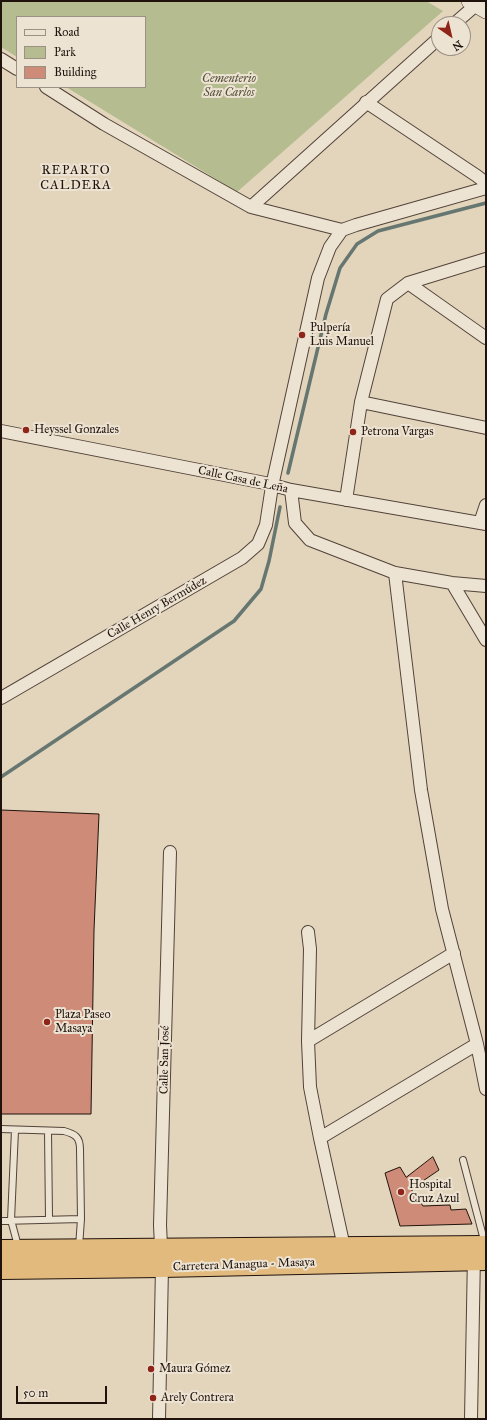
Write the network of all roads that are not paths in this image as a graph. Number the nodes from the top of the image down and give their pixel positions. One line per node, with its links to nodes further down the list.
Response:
1 (477, 6): 2 (street)
2 (464, 16)
3 (431, 45): 7 (street)
4 (1, 58): 5 (street)
5 (16, 68)
6 (48, 88): 10 (street)
7 (366, 102): 8 (street); 10 (street)
8 (486, 183)
9 (486, 188): 11 (street)
10 (251, 207): 11 (street)
11 (342, 230): 18 (street, Calle Henry Bermúdez)
12 (486, 259): 13 (street)
13 (408, 283): 14 (street); 15 (street)
14 (486, 338)
15 (361, 402): 16 (street); 20 (street)
16 (486, 428)
17 (1, 431): 18 (street, Calle Casa de Leña)
18 (272, 486): 19 (street, Calle Casa de Leña); 27 (street, Calle Henry Bermúdez)
19 (291, 490): 20 (street, Calle Casa de Leña); 23 (street)
20 (346, 500): 22 (street, Calle Casa de Leña)
21 (486, 505): 22 (street)
22 (483, 523)
23 (395, 573): 24 (street); 30 (street)
24 (452, 582): 25 (street); 26 (street)
25 (486, 586)
26 (486, 640)
27 (1, 698)
28 (170, 852): 46 (street, Calle San José)
29 (308, 932): 31 (street)
30 (454, 953): 31 (street); 32 (street)
31 (308, 1041): 37 (street)
32 (477, 1044): 33 (street); 37 (street)
33 (486, 1089)
34 (1, 1129): 35 (lane)
35 (16, 1130): 36 (lane); 41 (lane)
36 (48, 1131): 39 (lane); 40 (lane)
37 (320, 1138): 43 (street)
38 (463, 1160): 45 (lane)
39 (49, 1219): 40 (lane); 41 (lane)
40 (81, 1219): 47 (lane)
41 (11, 1220): 42 (lane); 44 (lane)
42 (1, 1221)
43 (344, 1247): 45 (highway, Carretera Managua - Masaya); 46 (highway, Carretera Managua - Masaya)
44 (10, 1250): 47 (highway, Carretera Managua - Masaya)
45 (481, 1251): 46 (highway, Carretera Managua - Masaya); 50 (street)
46 (162, 1258): 47 (highway, Carretera Managua - Masaya); 49 (street, Calle San José)
47 (78, 1259): 48 (highway, Carretera Managua - Masaya)
48 (1, 1269)
49 (159, 1419)
50 (471, 1419)

